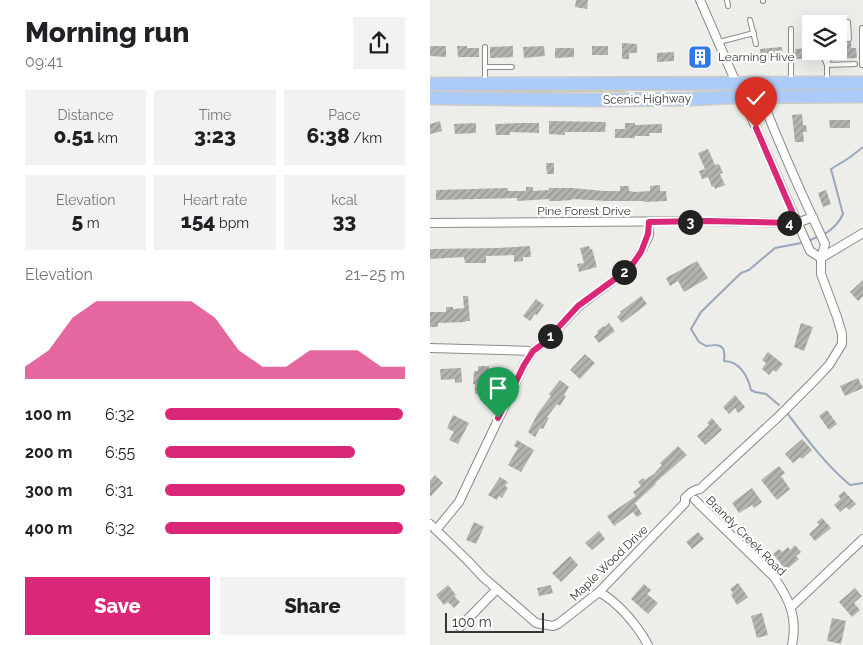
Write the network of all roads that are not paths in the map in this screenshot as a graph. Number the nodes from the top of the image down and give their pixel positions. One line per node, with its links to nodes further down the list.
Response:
1 (700, 0): 10 (street)
2 (727, 0): 3 (lane)
3 (728, 6)
4 (750, 20): 8 (lane)
5 (847, 22): 9 (lane)
6 (863, 28): 16 (lane)
7 (791, 29): 22 (lane)
8 (754, 33): 10 (lane); 11 (lane)
9 (847, 39)
10 (719, 42): 20 (street)
11 (756, 44)
12 (485, 47): 18 (lane)
13 (825, 60): 17 (lane)
14 (828, 60): 17 (lane)
15 (855, 64): 17 (lane)
16 (863, 65)
17 (827, 66): 23 (lane)
18 (485, 67): 19 (lane); 26 (lane)
19 (512, 67)
20 (736, 83): 21 (highway, Scenic Highway); 26 (highway, Scenic Highway); 27 (street)
21 (756, 83): 22 (highway, Scenic Highway); 28 (street, Maple Wood Drive)
22 (791, 83): 23 (highway, Scenic Highway)
23 (828, 83): 24 (highway, Scenic Highway)
24 (863, 83)
25 (430, 84): 26 (highway, Scenic Highway)
26 (485, 84)
27 (742, 96): 28 (highway, Scenic Highway); 30 (highway, Scenic Highway); 34 (street)
28 (761, 96): 29 (highway, Scenic Highway); 31 (street, Maple Wood Drive)
29 (863, 96)
30 (430, 98)
31 (812, 218): 34 (street, Pine Forest Drive); 36 (street, Maple Wood Drive)
32 (649, 222): 33 (street, Pine Forest Drive); 34 (street, Pine Forest Drive); 38 (street)
33 (430, 223)
34 (797, 223): 36 (street)
35 (863, 232): 36 (street)
36 (821, 258): 39 (street, Maple Wood Drive)
37 (430, 348): 38 (street)
38 (533, 351): 43 (street)
39 (700, 489): 40 (street, Maple Wood Drive); 41 (street, Maple Wood Drive)
40 (695, 500): 41 (street, Maple Wood Drive); 47 (street, Brandy Creek Road)
41 (685, 503): 46 (street, Maple Wood Drive)
42 (430, 524): 43 (street, Maple Wood Drive)
43 (436, 530): 45 (street, Maple Wood Drive)
44 (863, 539): 47 (street)
45 (497, 589): 46 (street, Maple Wood Drive); 48 (street)
46 (599, 592): 49 (street)
47 (791, 606): 50 (street, Brandy Creek Road)
48 (460, 626)
49 (648, 645)
50 (792, 645)

